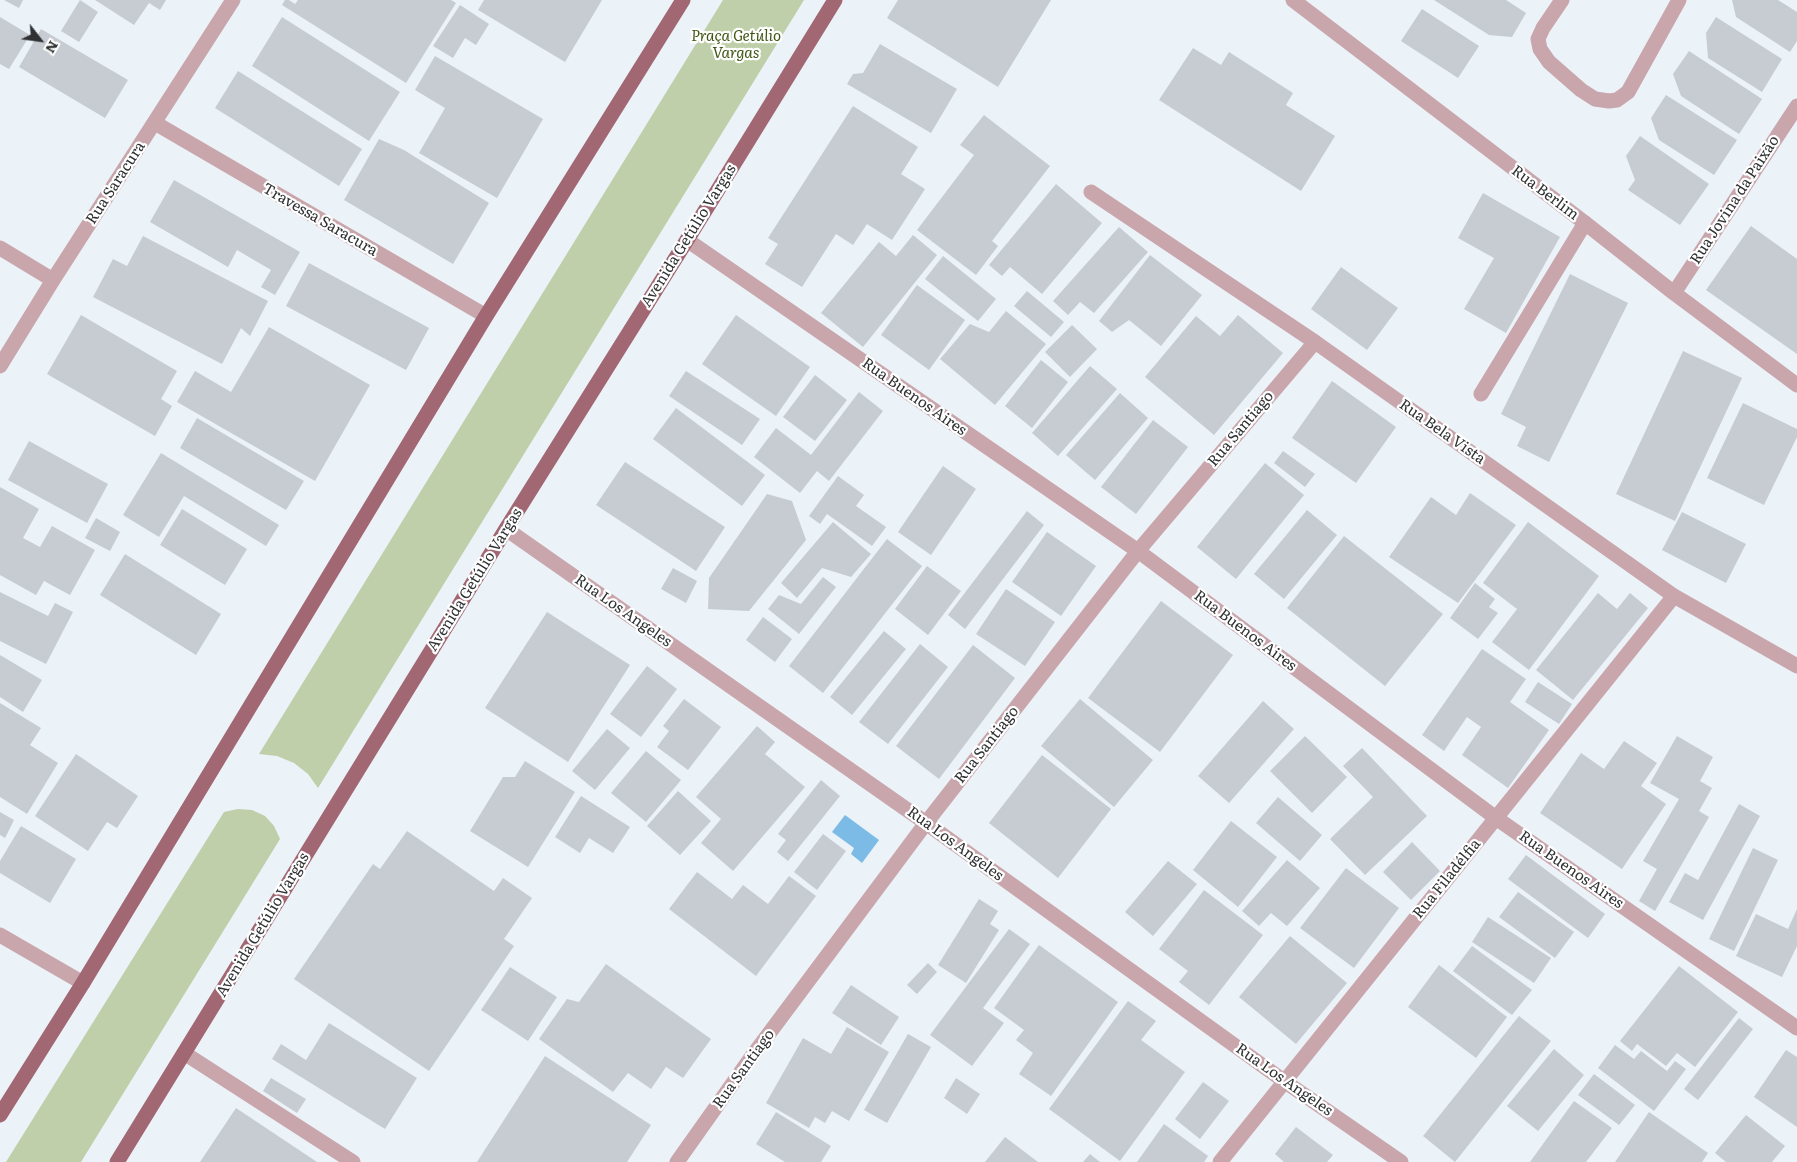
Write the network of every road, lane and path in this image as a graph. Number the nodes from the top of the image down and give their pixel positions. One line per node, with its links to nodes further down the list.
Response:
1 (233, 0): 8 (street, Rua Saracura)
2 (683, 0): 15 (main road)
3 (835, 0): 11 (main road, Avenida Getúlio Vargas)
4 (1293, 0): 10 (street, Rua Berlim)
5 (1562, 0): 6 (street)
6 (1679, 0)
7 (1797, 106): 14 (street, Rua Jovina da Paixão)
8 (155, 123): 13 (street, Rua Saracura); 15 (street, Travessa Saracura)
9 (1091, 192): 16 (street, Rua Bela Vista)
10 (1585, 223): 14 (street, Rua Berlim); 19 (street)
11 (687, 240): 20 (main road, Avenida Getúlio Vargas); 21 (street, Rua Buenos Aires)
12 (0, 248): 13 (street)
13 (53, 280): 17 (street, Rua Saracura)
14 (1674, 294): 18 (street, Rua Berlim)
15 (486, 316): 27 (main road)
16 (1315, 342): 21 (street, Rua Santiago); 22 (street, Rua Bela Vista)
17 (0, 366)
18 (1797, 386)
19 (1481, 394)
20 (506, 529): 25 (street, Rua Los Angeles); 29 (main road, Avenida Getúlio Vargas)
21 (1138, 551): 24 (street, Rua Buenos Aires); 25 (street, Rua Santiago)
22 (1674, 596): 23 (street, Rua Bela Vista); 24 (street, Rua Filadélfia)
23 (1797, 666)
24 (1496, 818): 28 (street, Rua Buenos Aires); 30 (street, Rua Filadélfia)
25 (926, 822): 30 (street, Rua Los Angeles); 34 (street, Rua Santiago)
26 (0, 935): 27 (street)
27 (83, 982): 31 (main road)
28 (1797, 1028)
29 (184, 1053): 32 (main road, Avenida Getúlio Vargas); 33 (street)
30 (1284, 1081): 35 (street, Rua Filadélfia); 36 (street, Rua Los Angeles)
31 (0, 1115)
32 (117, 1162)
33 (353, 1162)
34 (677, 1162)
35 (1220, 1162)
36 (1401, 1162)

